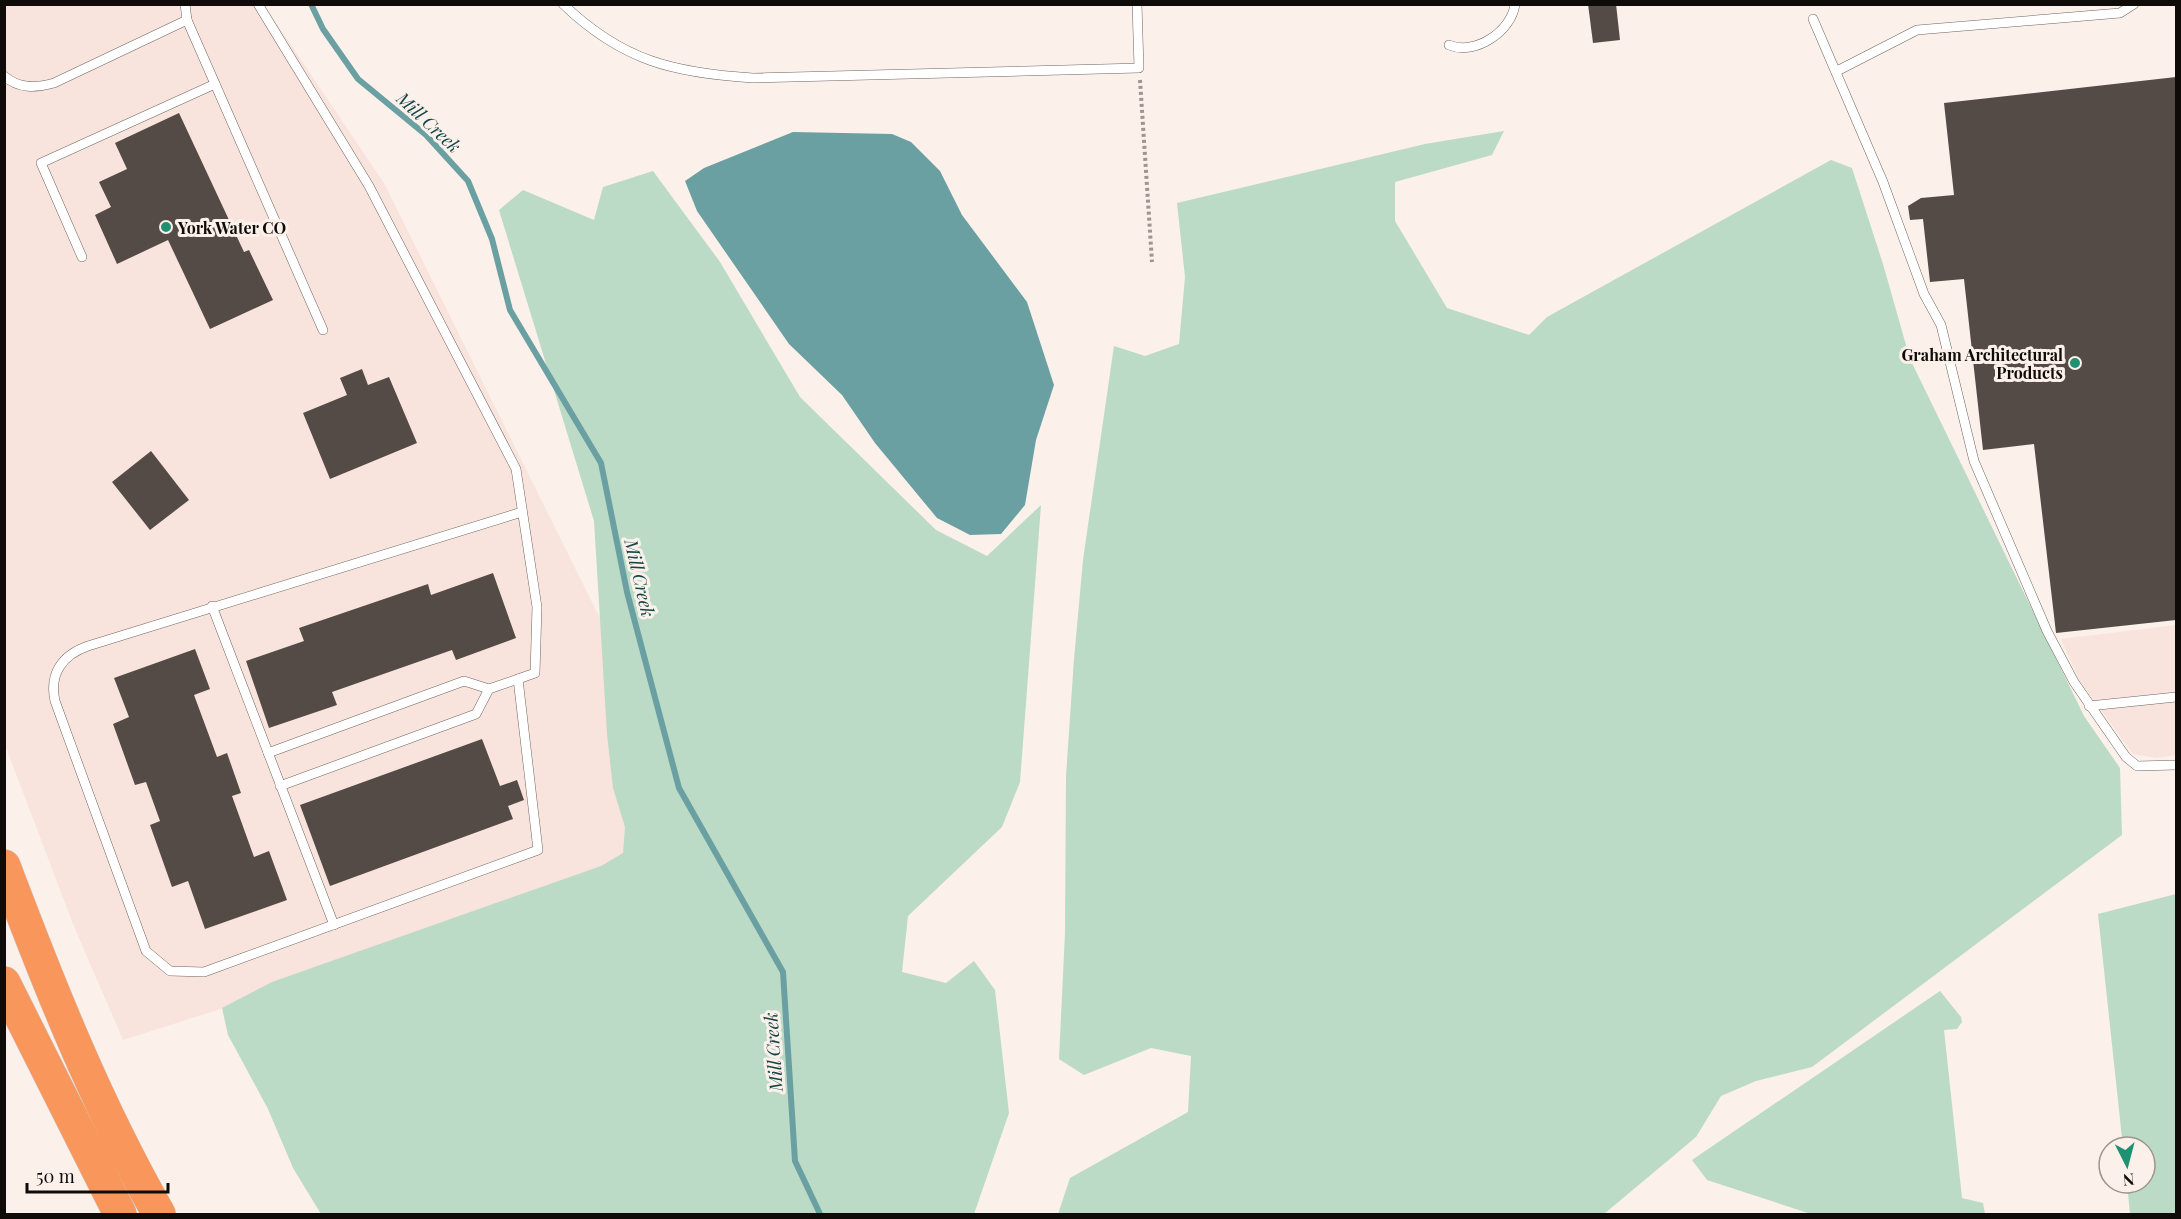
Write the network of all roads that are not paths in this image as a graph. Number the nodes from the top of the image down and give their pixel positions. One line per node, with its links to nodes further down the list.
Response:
1 (185, 4): 8 (lane)
2 (258, 4): 15 (lane)
3 (563, 4): 4 (lane)
4 (1137, 4)
5 (1515, 4): 9 (lane)
6 (2134, 4): 10 (lane)
7 (1813, 19): 10 (lane)
8 (187, 20): 11 (lane); 12 (lane)
9 (1449, 45)
10 (1838, 71): 20 (lane)
11 (4, 76)
12 (215, 84): 13 (lane); 14 (lane)
13 (82, 257)
14 (323, 330)
15 (522, 512): 16 (lane); 17 (lane)
16 (212, 606): 21 (lane); 25 (lane)
17 (518, 679): 18 (lane); 25 (lane)
18 (489, 689): 21 (lane); 23 (lane)
19 (2176, 697): 20 (lane)
20 (2089, 706): 22 (lane)
21 (268, 753): 23 (lane)
22 (2176, 765)
23 (280, 786): 25 (lane)
24 (4, 866): 28 (highway)
25 (334, 925)
26 (4, 983): 27 (highway)
27 (120, 1215)
28 (159, 1215)

